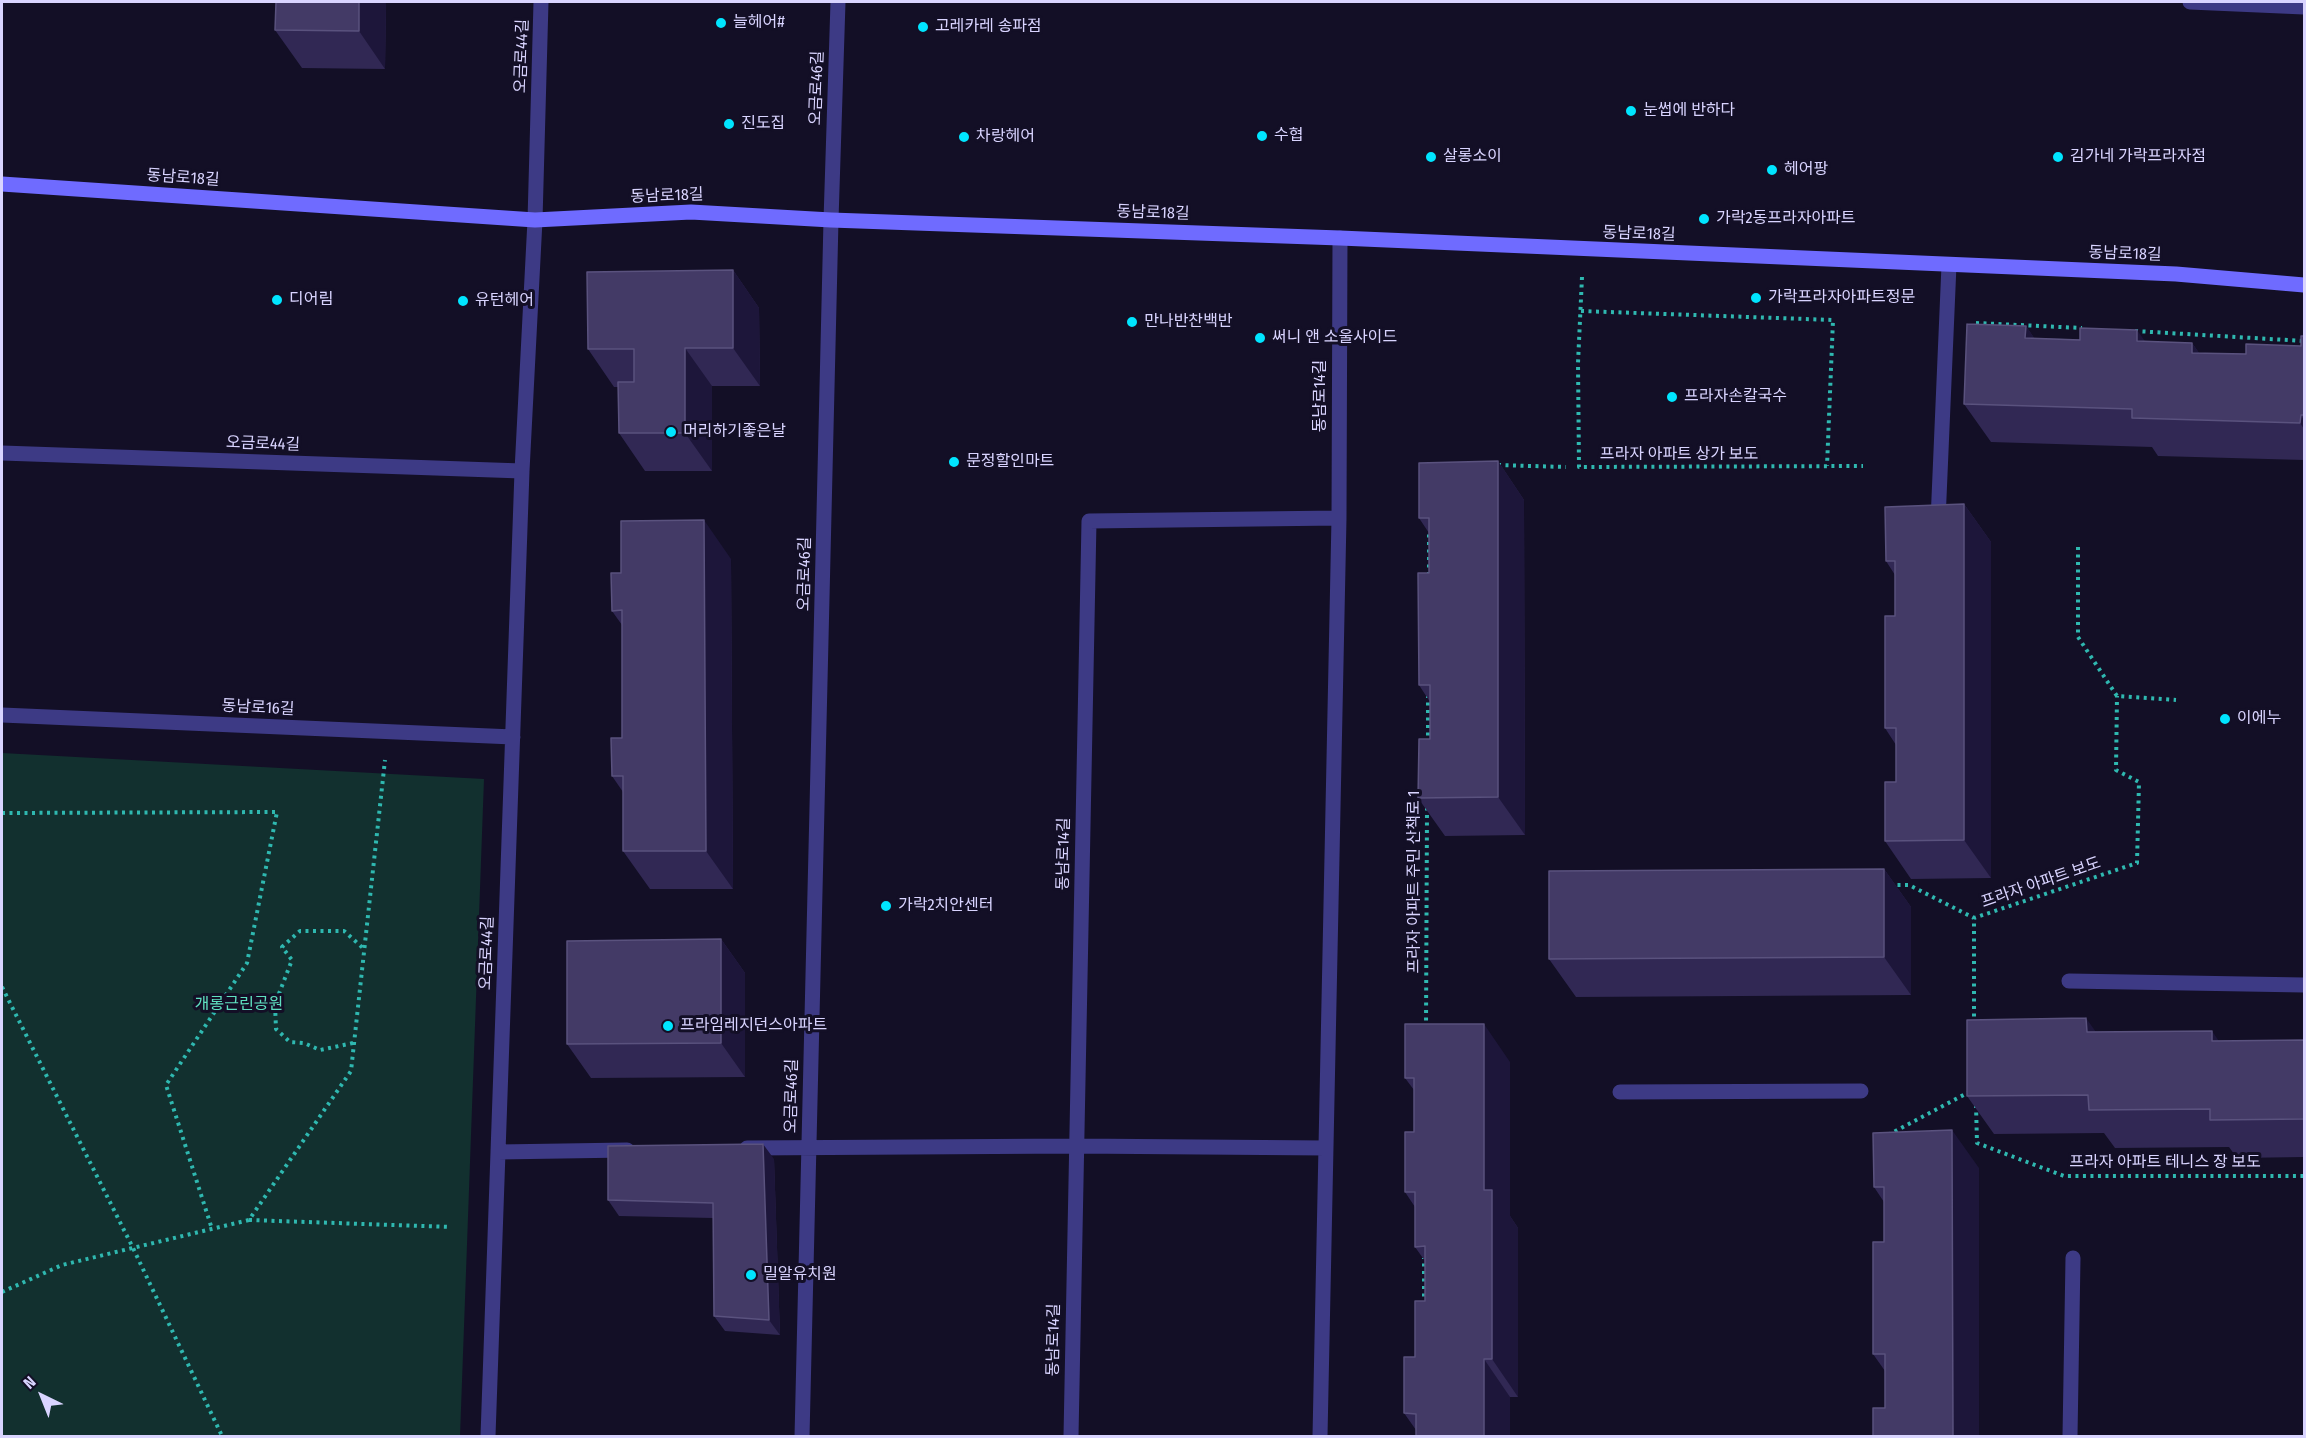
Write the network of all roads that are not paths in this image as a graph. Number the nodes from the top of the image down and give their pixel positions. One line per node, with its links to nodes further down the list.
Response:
1 (541, 2): 7 (street, 오금로44길)
2 (838, 2): 6 (street, 오금로46길)
3 (2190, 2): 4 (street)
4 (2304, 7)
5 (2, 184): 7 (street, 동남로18길)
6 (831, 219): 7 (street, 동남로18길); 8 (street, 동남로18길); 22 (street, 오금로46길)
7 (535, 220): 12 (street, 오금로44길)
8 (1340, 238): 9 (street, 동남로18길); 13 (street, 동남로14길)
9 (1949, 265): 10 (street, 동남로18길); 14 (street)
10 (2304, 285)
11 (2, 453): 12 (street, 오금로44길)
12 (522, 471): 16 (street, 오금로44길)
13 (1339, 518): 21 (street, 동남로14길); 24 (street, 동남로14길)
14 (1938, 521)
15 (2, 715): 16 (street, 동남로16길)
16 (513, 737): 26 (street, 오금로44길)
17 (2069, 981): 18 (street)
18 (2304, 985)
19 (1861, 1091): 20 (street)
20 (1620, 1092)
21 (1076, 1146): 22 (street, 오금로46길); 24 (street, 오금로46길); 30 (street, 동남로14길)
22 (809, 1147): 23 (street, 오금로46길); 29 (street, 오금로46길)
23 (737, 1148)
24 (1326, 1148): 31 (street, 동남로14길)
25 (641, 1150): 26 (street)
26 (498, 1152): 28 (street, 오금로44길)
27 (2073, 1258): 32 (street)
28 (488, 1437)
29 (802, 1437)
30 (1071, 1437)
31 (1320, 1437)
32 (2070, 1437)

